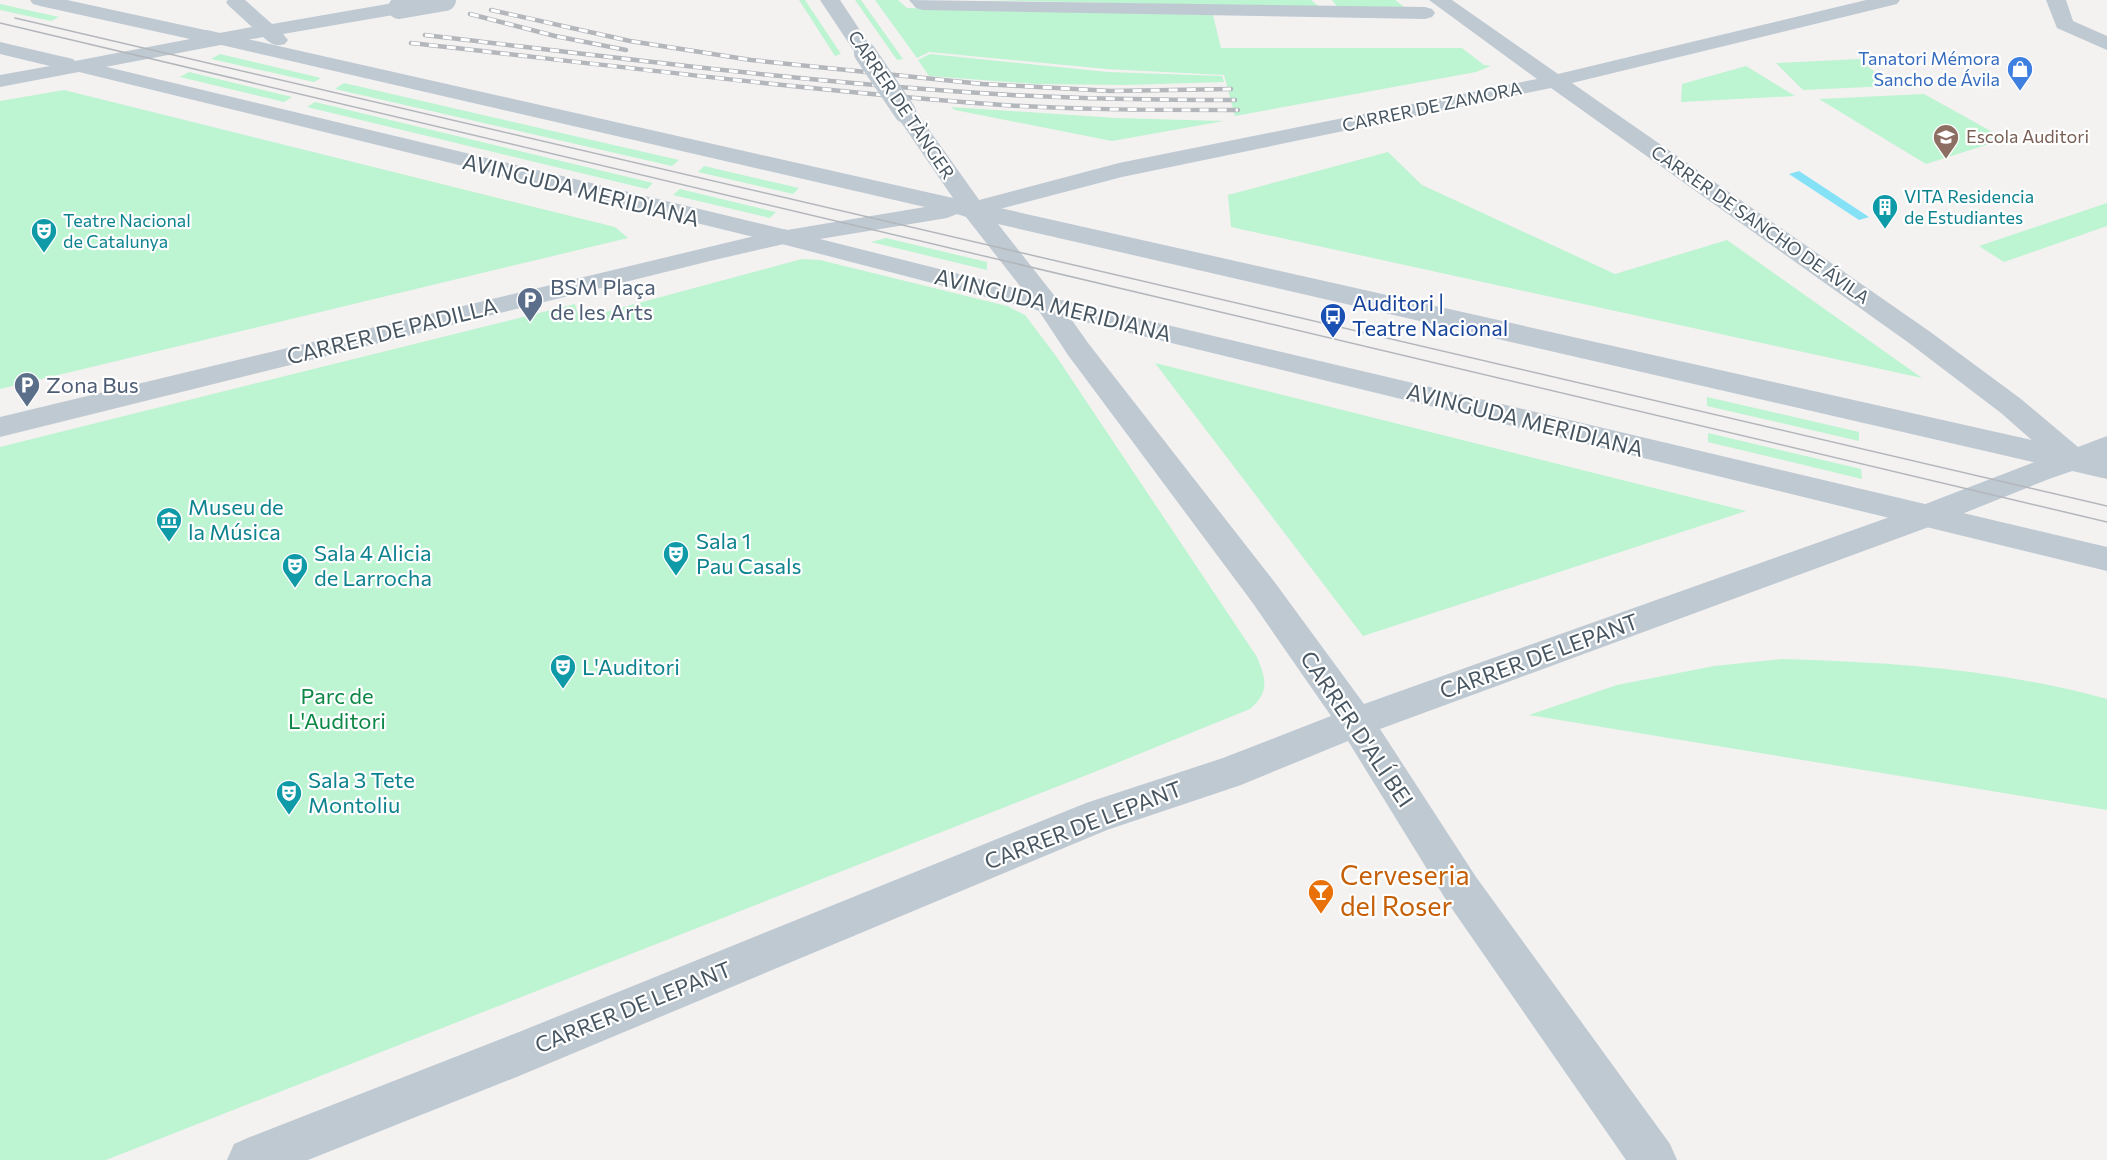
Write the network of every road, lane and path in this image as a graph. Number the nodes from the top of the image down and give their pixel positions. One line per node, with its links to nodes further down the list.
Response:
1 (40, 0): 10 (street)
2 (445, 0): 9 (street, bridge)
3 (830, 0): 17 (street, CARRER DE TÀNGER, bridge)
4 (919, 0): 8 (street)
5 (1890, 0): 16 (street, CARRER DE ZAMORA)
6 (2056, 0): 11 (street)
7 (236, 1): 9 (street); 10 (street)
8 (1432, 7): 16 (street, CARRER DE SANCHO DE ÁVILA)
9 (267, 30): 10 (street); 13 (street)
10 (213, 37): 13 (street); 14 (street)
11 (2107, 44)
12 (0, 48): 14 (street, AVINGUDA MERIDIANA)
13 (297, 57): 17 (street)
14 (82, 67): 15 (street); 18 (street, AVINGUDA MERIDIANA)
15 (0, 81)
16 (1555, 81): 17 (street, CARRER DE ZAMORA); 22 (street, CARRER DE SANCHO DE ÁVILA)
17 (973, 208): 18 (street, CARRER DE PADILLA); 19 (street, CARRER DE TÀNGER); 22 (street)
18 (784, 237): 19 (street, AVINGUDA MERIDIANA); 20 (street, CARRER DE PADILLA)
19 (1048, 305): 24 (street, AVINGUDA MERIDIANA); 26 (street, CARRER D'ALÍ BEI)
20 (0, 427)
21 (2107, 447): 22 (street, CARRER DE LEPANT)
22 (2074, 460): 23 (street); 24 (street, CARRER DE LEPANT)
23 (2107, 468)
24 (1926, 516): 25 (street, AVINGUDA MERIDIANA); 26 (street, CARRER DE LEPANT)
25 (2107, 559)
26 (1356, 722): 27 (street, CARRER DE LEPANT); 28 (street, CARRER D'ALÍ BEI)
27 (250, 1160)
28 (1654, 1160)

